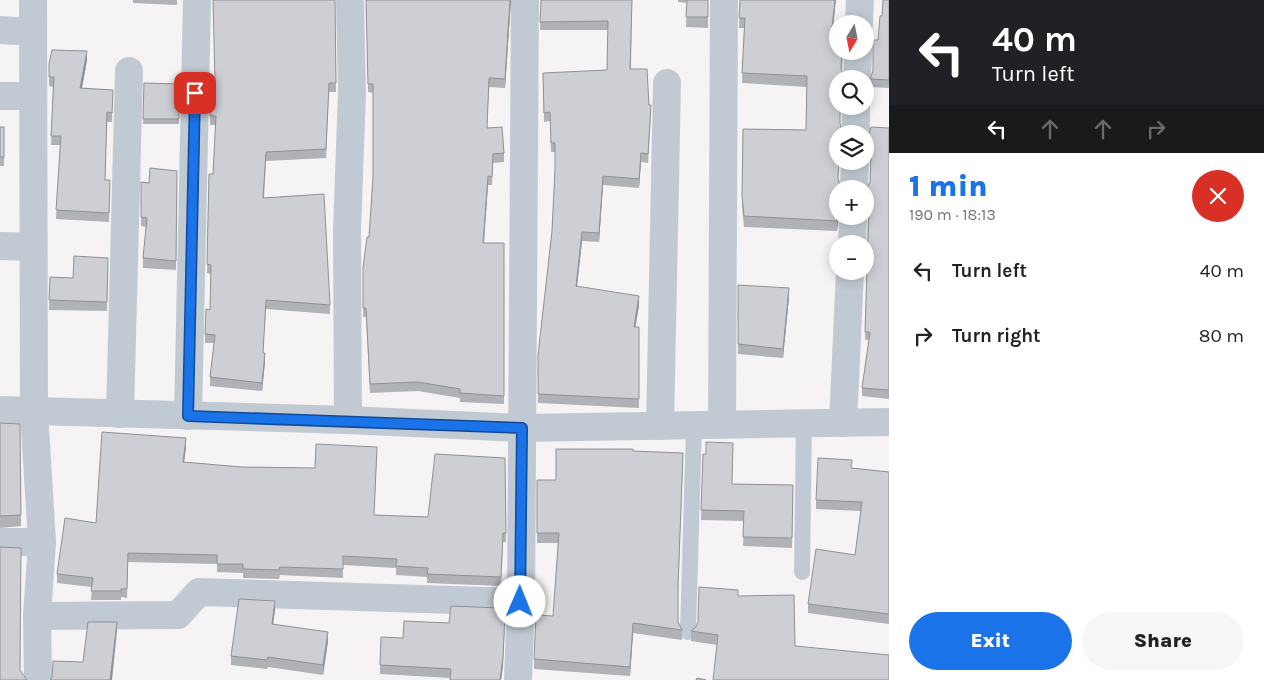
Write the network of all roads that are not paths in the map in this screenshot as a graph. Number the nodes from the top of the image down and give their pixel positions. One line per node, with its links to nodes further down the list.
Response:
1 (33, 0): 9 (street)
2 (197, 0): 20 (street)
3 (350, 0): 21 (street)
4 (526, 0): 28 (street)
5 (724, 0): 26 (street)
6 (860, 0): 7 (street)
7 (859, 15)
8 (0, 30): 9 (street)
9 (32, 32): 13 (street)
10 (128, 71): 19 (street)
11 (668, 83): 27 (street)
12 (0, 96): 13 (street)
13 (32, 96): 15 (street)
14 (0, 246): 15 (street)
15 (32, 247): 18 (street)
16 (850, 280): 24 (street)
17 (0, 410): 18 (street)
18 (34, 411): 19 (street); 30 (street)
19 (120, 414): 20 (street)
20 (188, 416): 21 (street)
21 (348, 420): 28 (street)
22 (889, 422): 24 (street)
23 (804, 423): 24 (street); 26 (street); 31 (lane)
24 (843, 423)
25 (694, 425): 26 (street); 27 (street); 34 (lane)
26 (722, 425)
27 (660, 426): 28 (street)
28 (522, 428): 32 (street)
29 (0, 542): 30 (street)
30 (42, 542): 33 (street)
31 (802, 572)
32 (520, 602): 33 (street); 36 (street)
33 (37, 616): 35 (street)
34 (688, 632)
35 (38, 680)
36 (518, 680)

